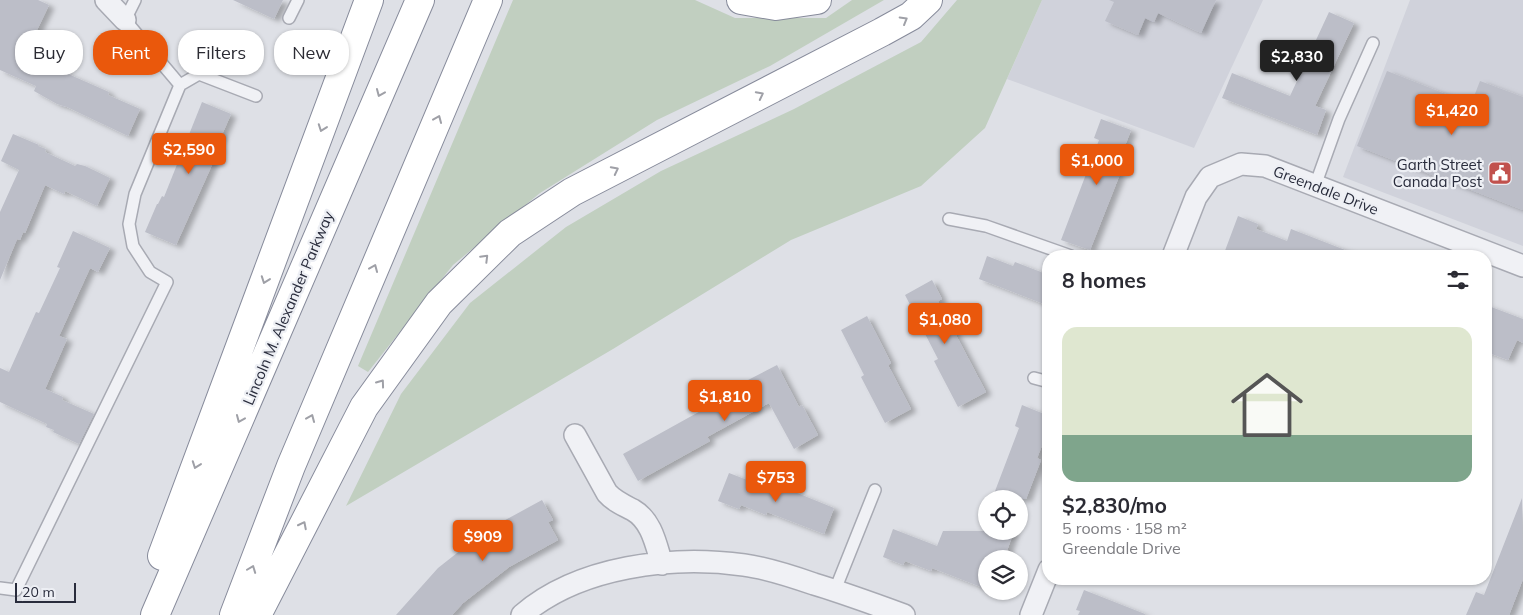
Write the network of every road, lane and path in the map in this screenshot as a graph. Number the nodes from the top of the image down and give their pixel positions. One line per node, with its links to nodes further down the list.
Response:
1 (106, 0): 11 (street)
2 (135, 0): 11 (lane)
3 (298, 0): 10 (lane)
4 (370, 0): 30 (highway, one-way to 30)
5 (420, 0): 31 (highway, Lincoln M. Alexander Parkway, one-way to 31)
6 (488, 0): 32 (highway, one-way to 6)
7 (741, 0): 8 (highway)
8 (817, 0)
9 (928, 0): 33 (highway, one-way to 9)
10 (290, 18)
11 (125, 20): 13 (lane)
12 (1373, 43): 15 (lane)
13 (180, 85): 14 (lane); 28 (lane)
14 (256, 96)
15 (1315, 186): 18 (street, Greendale Drive); 19 (street, Greendale Drive)
16 (949, 218): 17 (lane)
17 (1054, 250)
18 (1175, 250)
19 (1481, 250)
20 (1492, 254): 21 (street, Greendale Drive)
21 (1523, 266)
22 (1034, 378): 23 (lane)
23 (1042, 380)
24 (575, 435): 26 (street)
25 (875, 490): 29 (lane)
26 (662, 564): 29 (street); 34 (street)
27 (1043, 585): 36 (street)
28 (0, 588)
29 (835, 590): 35 (street)
30 (142, 615)
31 (155, 615)
32 (234, 615)
33 (256, 615)
34 (522, 615)
35 (904, 615)
36 (1031, 615)

